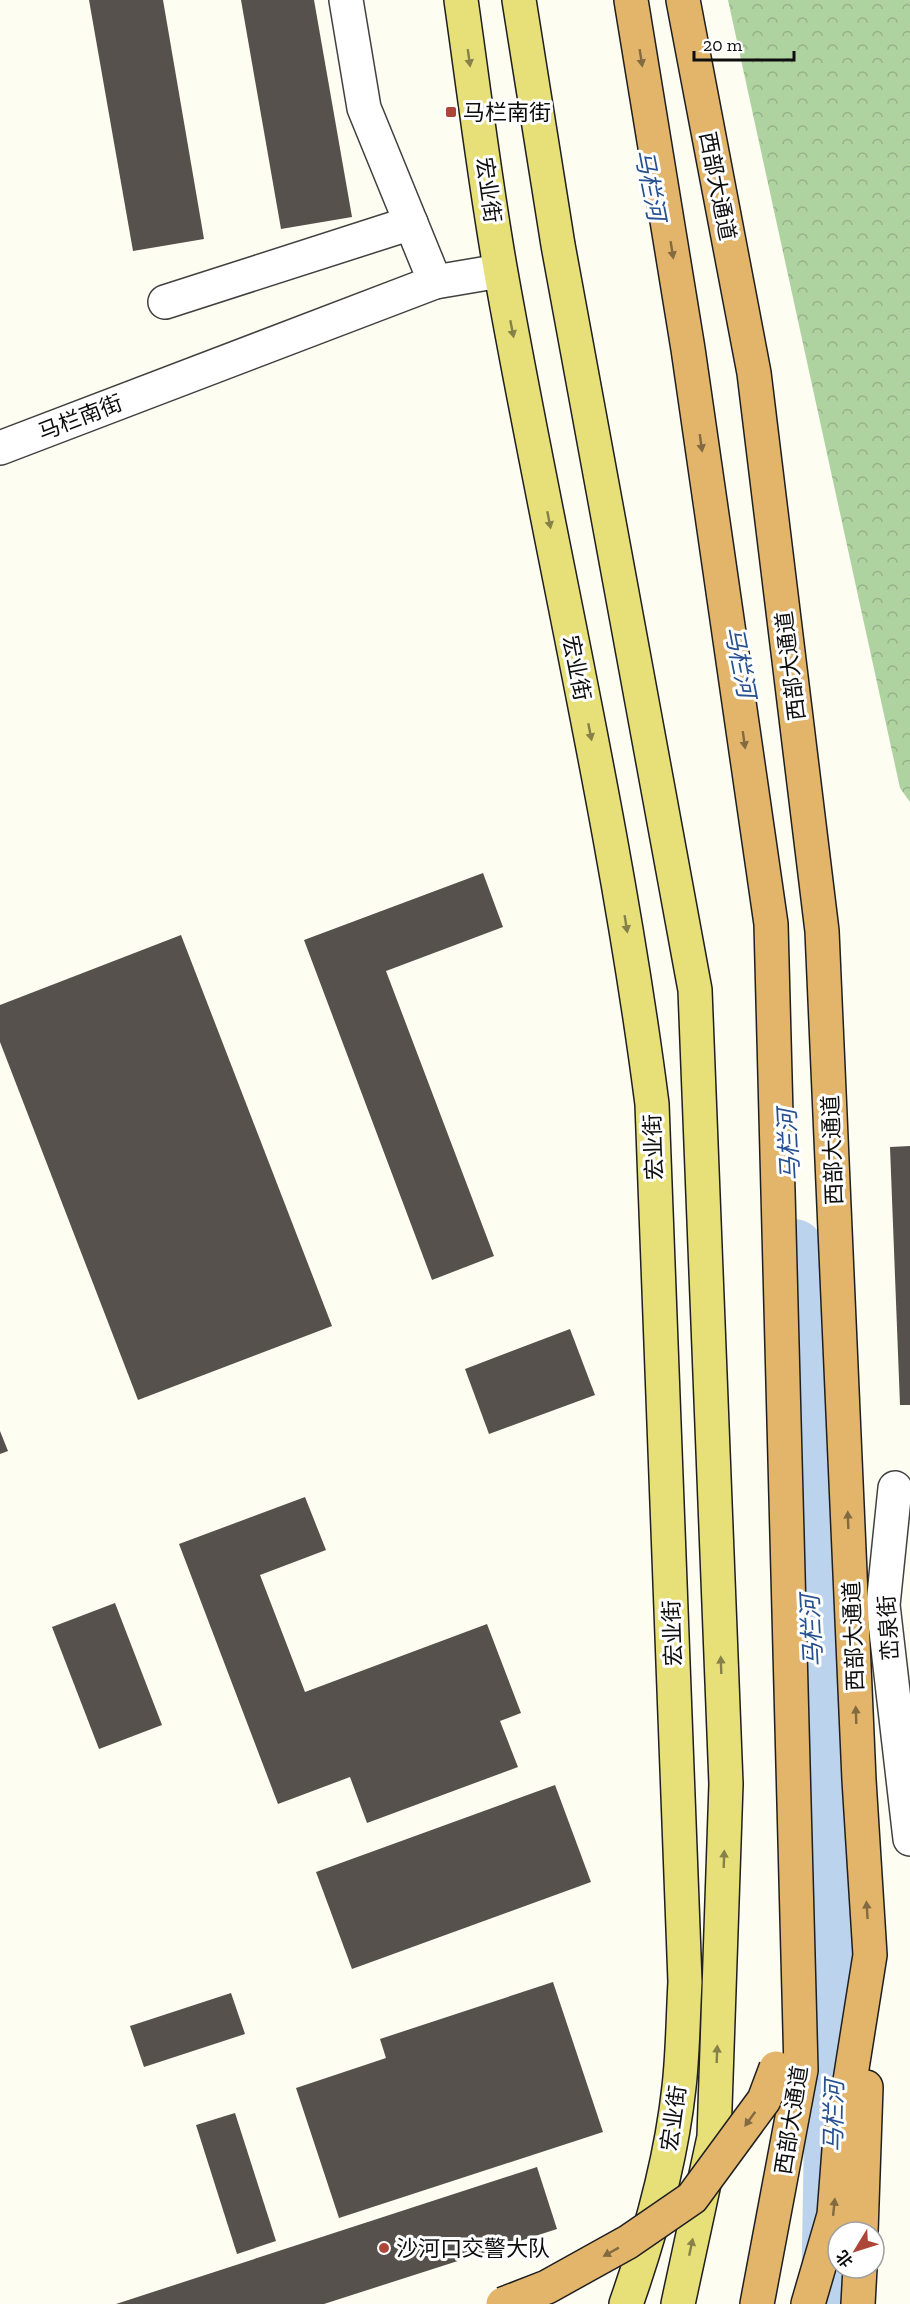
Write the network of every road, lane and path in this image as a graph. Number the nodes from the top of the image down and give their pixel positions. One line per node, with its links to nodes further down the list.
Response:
1 (346, 0): 6 (street)
2 (460, 0): 7 (main road, 宏业街, one-way to 7)
3 (519, 0): 20 (main road, 宏业街, one-way to 3)
4 (631, 0): 15 (highway, 西部大通道, one-way to 15)
5 (682, 0): 14 (highway, 西部大通道, one-way to 5)
6 (411, 223): 8 (street); 9 (street)
7 (500, 271): 8 (street, 马栏南街); 19 (main road, 宏业街, one-way to 19)
8 (435, 282): 10 (street, 马栏南街)
9 (165, 302)
10 (0, 448)
11 (895, 1488): 12 (street, 峦泉街)
12 (897, 1607): 13 (street, 峦泉街)
13 (910, 1839)
14 (870, 1955): 16 (highway); 22 (highway, 西部大通道, one-way to 14)
15 (799, 1968): 18 (highway, one-way to 18, bridge); 21 (highway, 西部大通道)
16 (861, 2220)
17 (859, 2280): 23 (highway)
18 (503, 2304)
19 (626, 2304)
20 (678, 2304)
21 (756, 2304)
22 (808, 2304)
23 (858, 2304)

